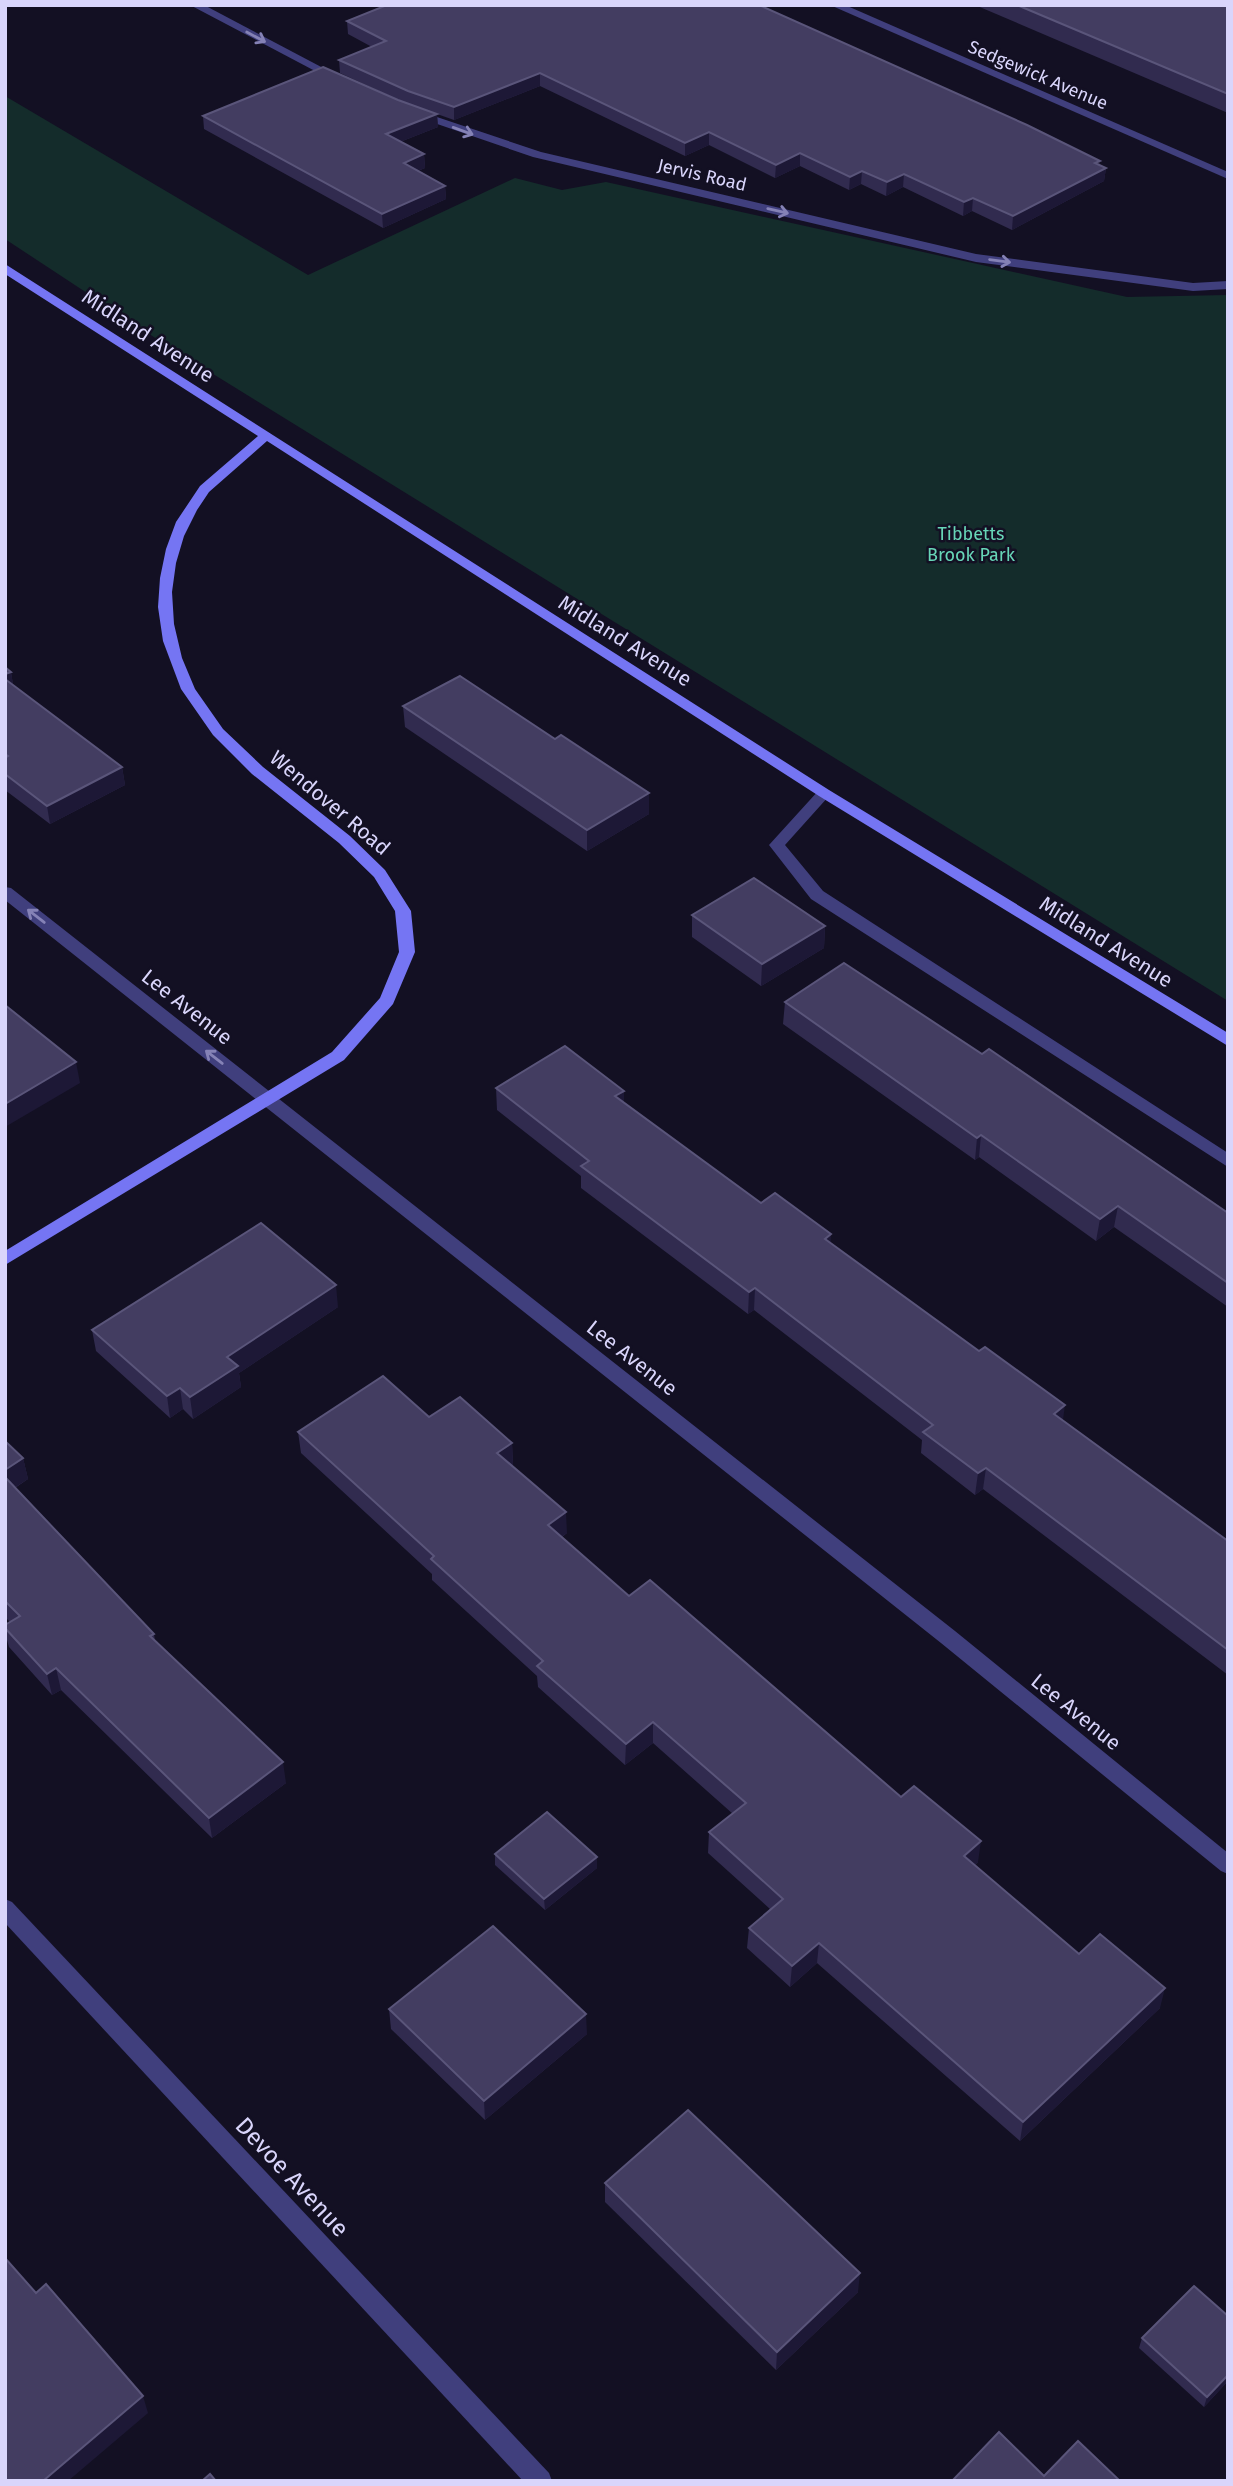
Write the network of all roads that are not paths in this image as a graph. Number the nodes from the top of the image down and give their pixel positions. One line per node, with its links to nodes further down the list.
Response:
1 (195, 5): 3 (street, one-way to 3)
2 (835, 5): 5 (street, Sedgewick Avenue)
3 (347, 83)
4 (404, 109): 7 (street, Jervis Road, one-way to 7)
5 (1228, 176)
6 (5, 268): 8 (street, Midland Avenue)
7 (1228, 285)
8 (265, 436): 9 (street, Midland Avenue); 12 (street, Wendover Road)
9 (824, 793): 11 (street, Midland Avenue); 13 (street)
10 (5, 892): 12 (street, Lee Avenue, one-way to 10)
11 (1228, 1041)
12 (268, 1100): 14 (street, Wendover Road); 15 (street, Lee Avenue)
13 (1228, 1161)
14 (5, 1259)
15 (1228, 1865)
16 (5, 1908): 17 (street, Devoe Avenue)
17 (540, 2481)

